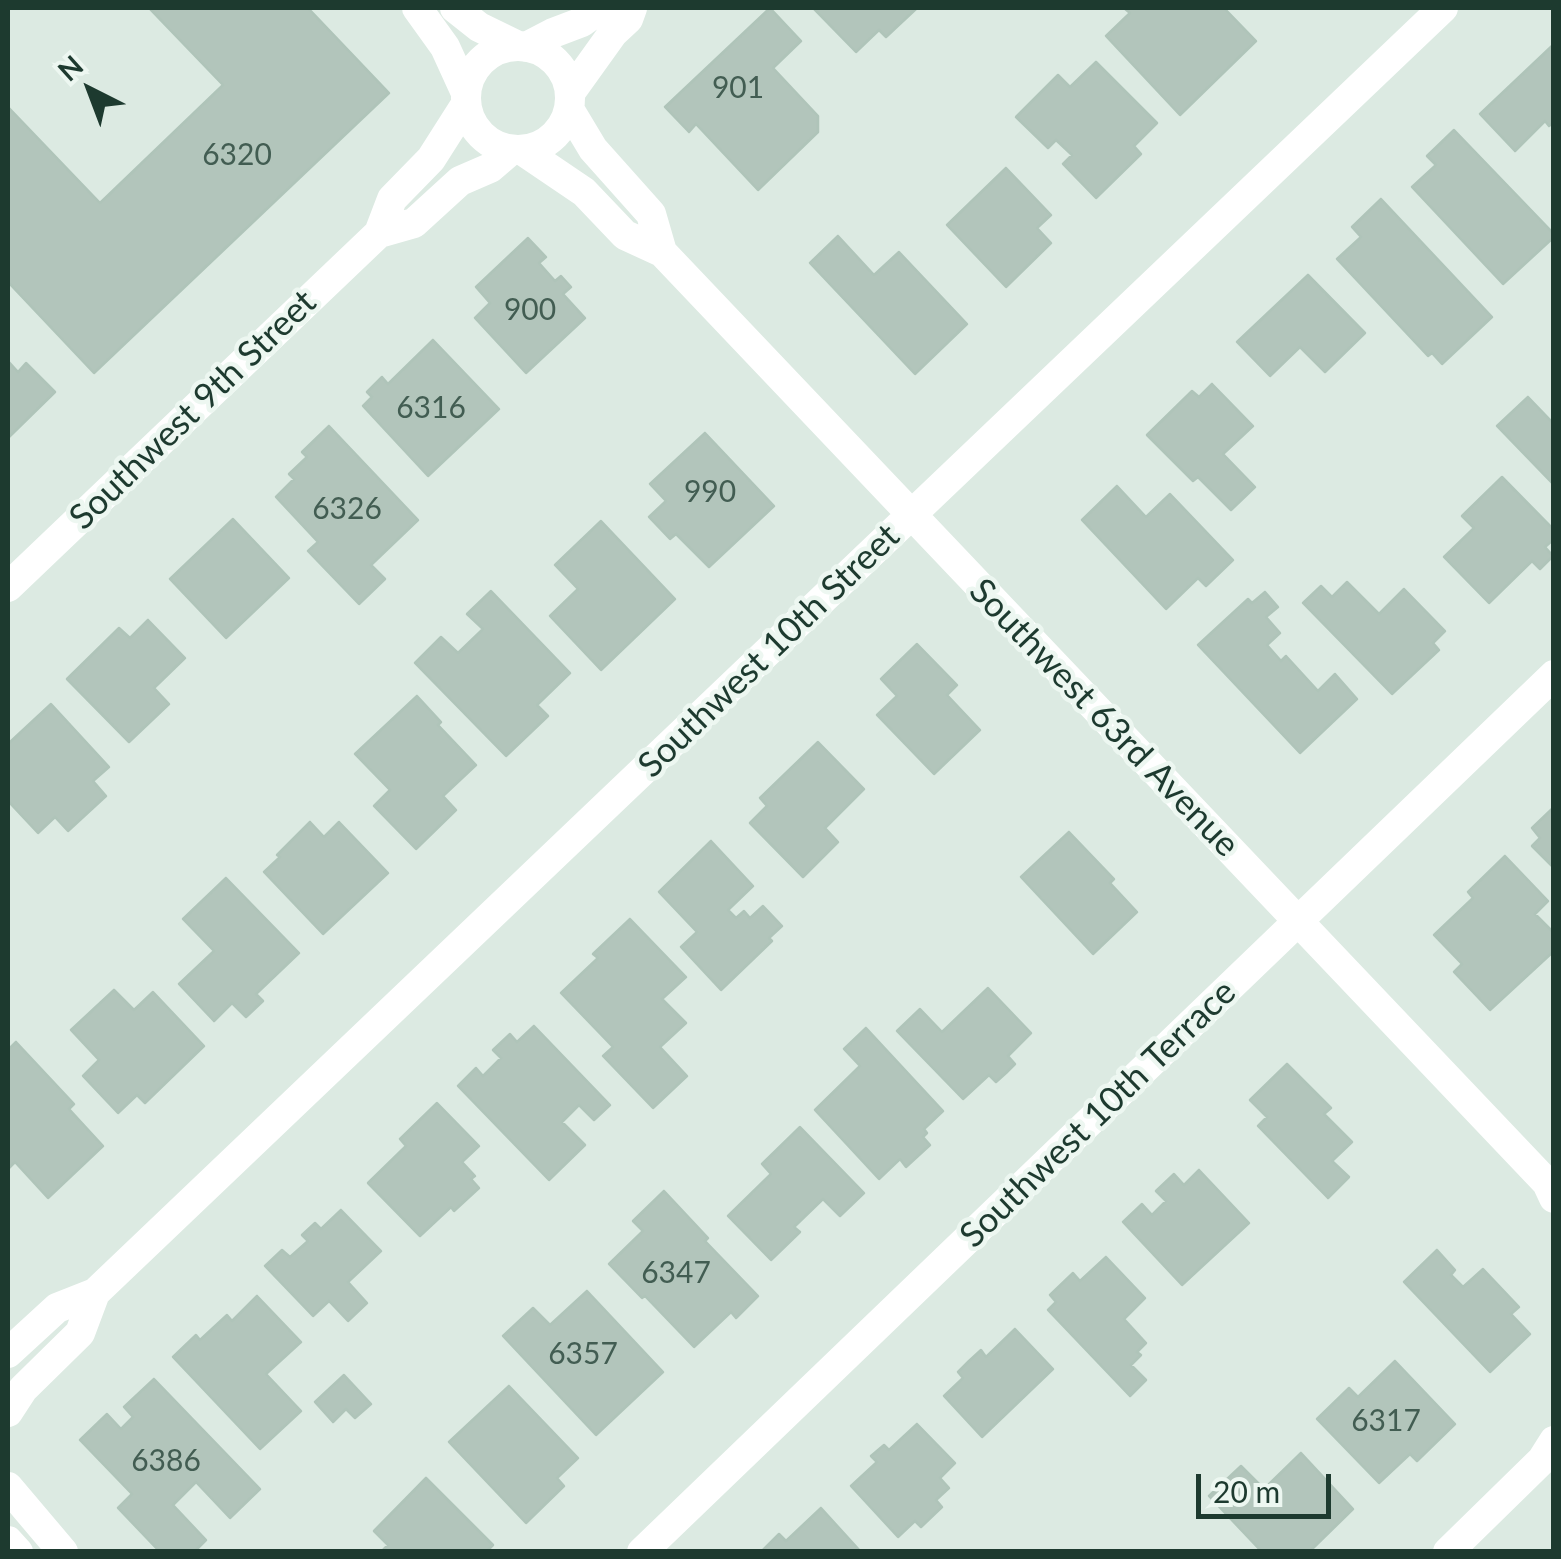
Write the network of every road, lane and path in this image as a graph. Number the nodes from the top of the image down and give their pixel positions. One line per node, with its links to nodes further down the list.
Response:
1 (417, 8): 7 (street)
2 (454, 8): 6 (street)
3 (601, 8): 6 (street)
4 (632, 8): 8 (street)
5 (1443, 8): 12 (street, Southwest 10th Street)
6 (522, 47): 7 (street); 8 (street)
7 (466, 98): 9 (street); 10 (street, Southwest 9th Street)
8 (570, 101): 9 (street); 11 (street, Southwest 63rd Avenue)
9 (516, 150): 10 (street, Southwest 9th Street); 11 (street, Southwest 63rd Avenue)
10 (379, 233): 13 (street, Southwest 9th Street)
11 (662, 252): 12 (street, Southwest 63rd Avenue)
12 (911, 516): 15 (street, Southwest 63rd Avenue); 17 (street, Southwest 10th Street)
13 (8, 587)
14 (1554, 675): 15 (street, Southwest 10th Terrace)
15 (1298, 920): 16 (street, Southwest 63rd Avenue); 25 (street, Southwest 10th Terrace)
16 (1551, 1189)
17 (95, 1294): 18 (street, Southwest 10th Street); 19 (street, Southwest 10th Street)
18 (8, 1353)
19 (8, 1412)
20 (1550, 1453): 26 (street)
21 (8, 1486): 24 (street)
22 (8, 1541): 23 (street)
23 (18, 1552)
24 (62, 1552)
25 (642, 1552)
26 (1448, 1552)

